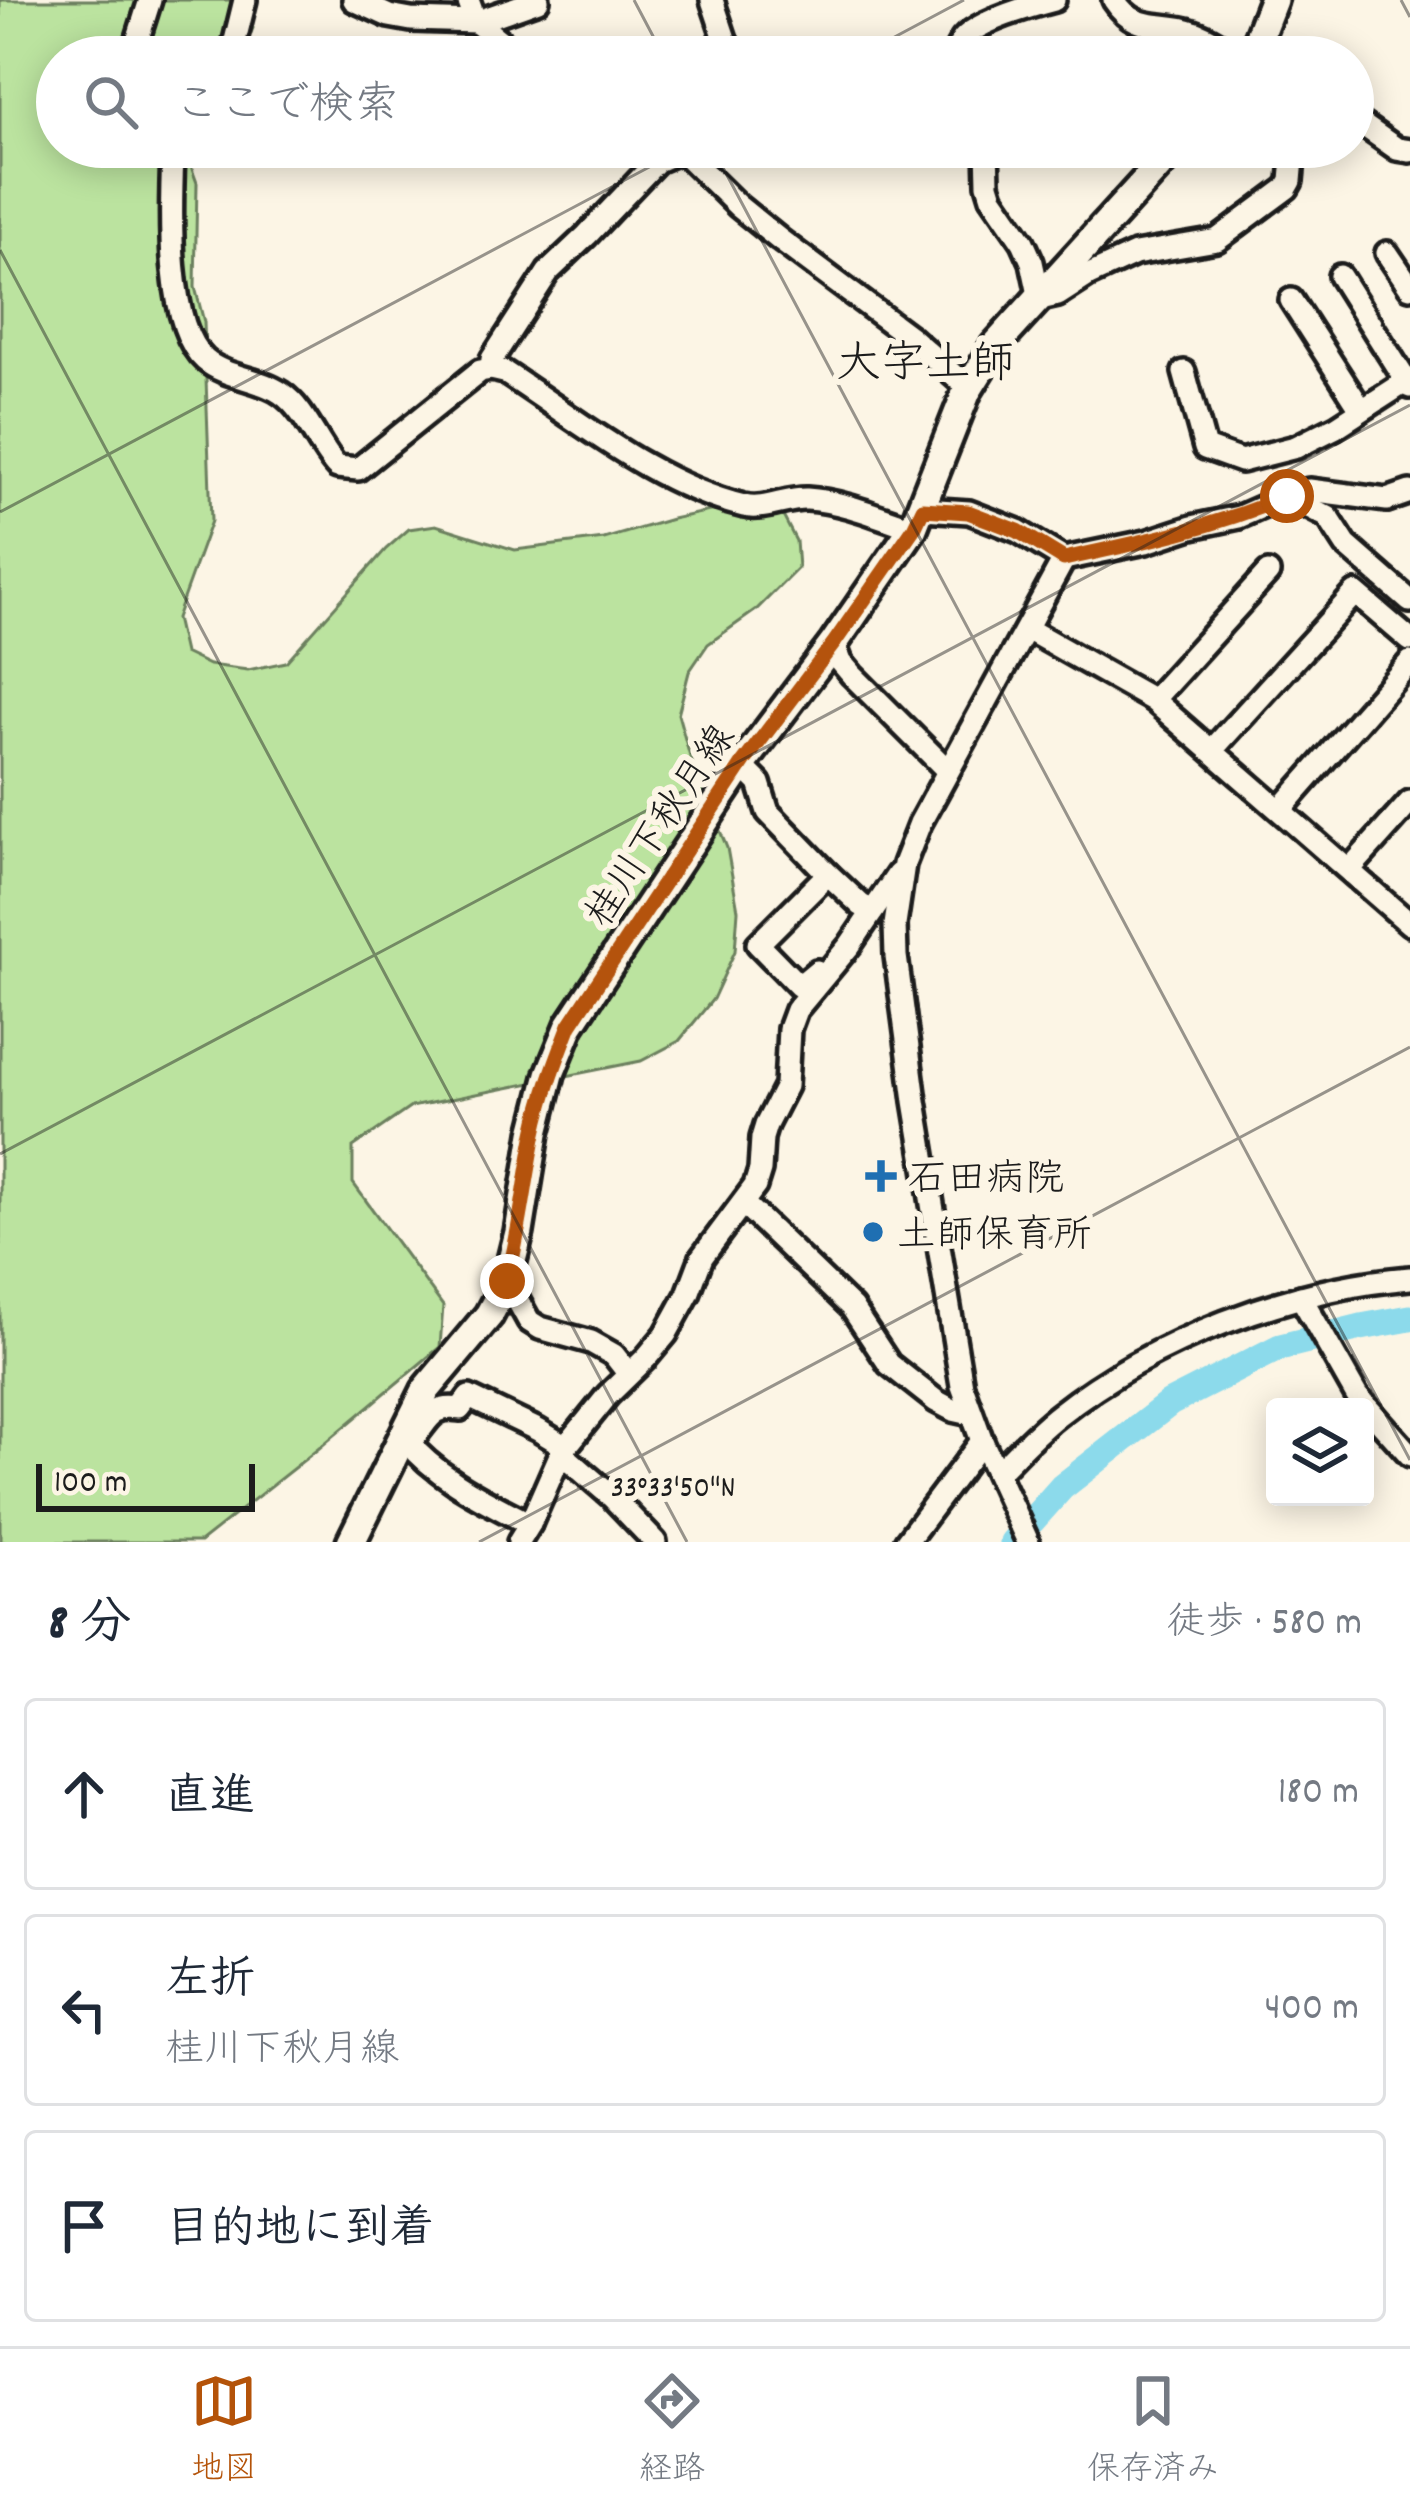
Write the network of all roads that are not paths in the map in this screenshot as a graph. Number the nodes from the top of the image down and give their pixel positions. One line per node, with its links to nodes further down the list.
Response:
1 (151, 0): 10 (street)
2 (245, 0): 11 (street)
3 (354, 0): 9 (street)
4 (538, 0): 9 (street)
5 (712, 0): 13 (street)
6 (1054, 0): 14 (street)
7 (1114, 0): 15 (street)
8 (1273, 0): 16 (main road)
9 (472, 11): 12 (street)
10 (137, 36)
11 (236, 36)
12 (498, 36)
13 (724, 36)
14 (966, 36)
15 (1201, 36)
16 (1259, 36)
17 (1374, 133): 18 (street)
18 (1410, 151)
19 (170, 168): 30 (street)
20 (650, 168): 30 (street)
21 (703, 168): 33 (street)
22 (988, 168): 28 (street)
23 (1157, 168): 28 (main road, 桂川下秋月線)
24 (1292, 168): 28 (street)
25 (1387, 253): 27 (street)
26 (1340, 276): 32 (street)
27 (1410, 287)
28 (1040, 298): 33 (main road, 桂川下秋月線)
29 (1292, 300): 34 (street)
30 (491, 369): 37 (street)
31 (1184, 373): 34 (street)
32 (1409, 383): 34 (street)
33 (970, 385): 37 (main road, 桂川下秋月線)
34 (1361, 409)
35 (1410, 492): 36 (street)
36 (1287, 496): 38 (street); 39 (street)
37 (918, 518): 38 (street); 45 (main road, 桂川下秋月線)
38 (1064, 559): 43 (street)
39 (1372, 570): 41 (street); 42 (street)
40 (1268, 573): 47 (street)
41 (1355, 592): 44 (street); 48 (street)
42 (1410, 601)
43 (1027, 629): 47 (street); 50 (street)
44 (1410, 640)
45 (834, 643): 49 (main road, 桂川下秋月線); 50 (street)
46 (1410, 662): 52 (street)
47 (1153, 700): 48 (street)
48 (1213, 749): 52 (street)
49 (742, 766): 55 (street); 61 (main road, 桂川下秋月線)
50 (947, 770): 53 (street)
51 (1410, 802): 54 (street)
52 (1281, 809): 54 (street)
53 (904, 864): 56 (street); 64 (street)
54 (1349, 870): 57 (street)
55 (828, 874): 56 (street); 58 (street)
56 (873, 911): 58 (street)
57 (1410, 924)
58 (829, 970): 59 (street)
59 (744, 1204): 63 (street); 64 (street)
60 (1410, 1278): 62 (street)
61 (507, 1281): 63 (street); 65 (main road, 桂川下秋月線)
62 (1303, 1301): 68 (street); 69 (street)
63 (628, 1373): 67 (street)
64 (971, 1414): 66 (street)
65 (406, 1441): 67 (street); 70 (street); 71 (main road, 桂川下秋月線)
66 (982, 1442): 69 (street); 73 (street)
67 (564, 1450): 70 (street); 72 (street)
68 (1410, 1455)
69 (997, 1473): 74 (street)
70 (525, 1533)
71 (351, 1542)
72 (655, 1542)
73 (906, 1542)
74 (1028, 1542)

